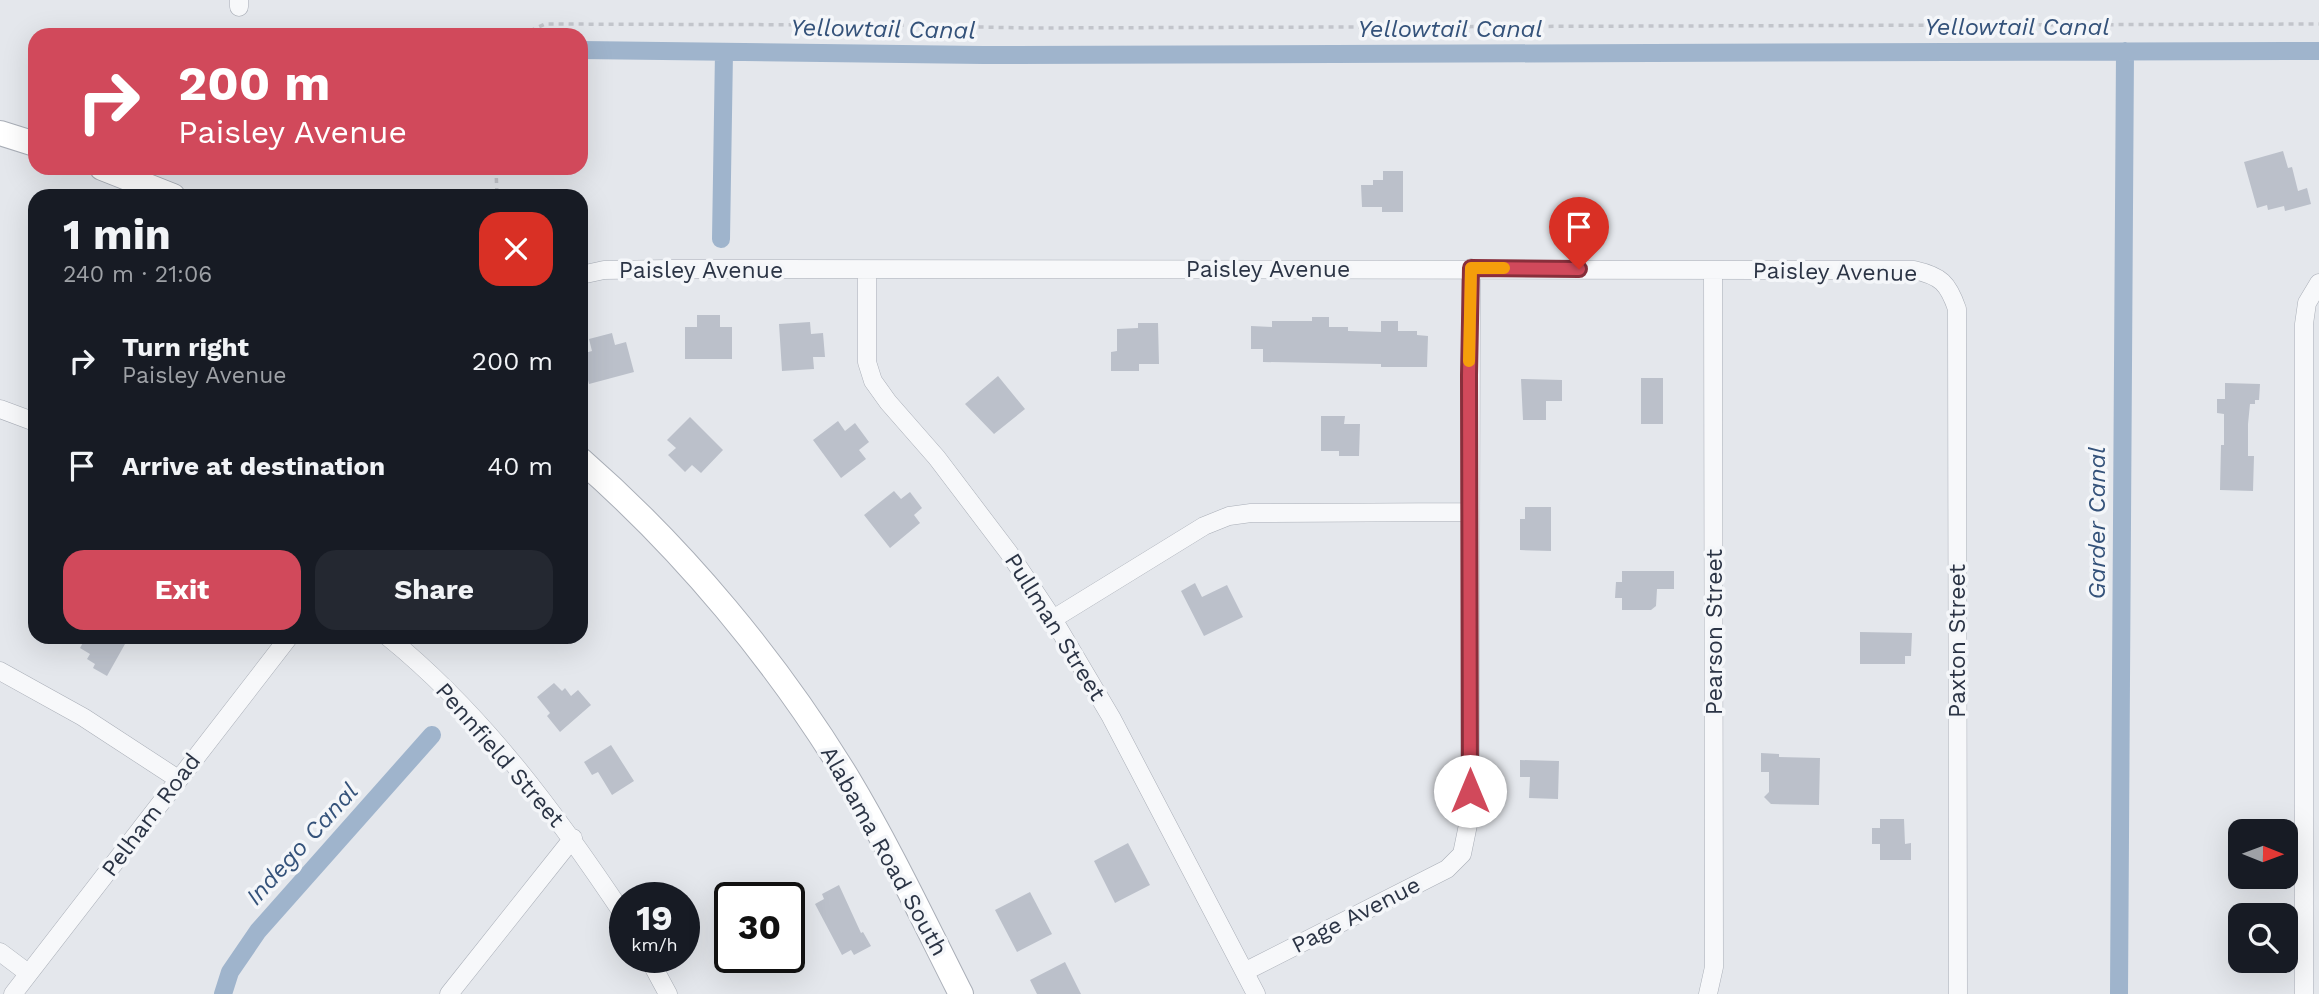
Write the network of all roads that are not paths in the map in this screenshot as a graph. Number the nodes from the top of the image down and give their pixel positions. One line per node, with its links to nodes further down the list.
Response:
1 (0, 133): 2 (street)
2 (28, 142)
3 (120, 175): 4 (street)
4 (155, 189)
5 (1471, 268): 6 (street, Paisley Avenue); 7 (street, Paisley Avenue); 15 (street)
6 (867, 270): 8 (street, Paisley Avenue); 16 (street, Pullman Street)
7 (1713, 270): 10 (street, Paisley Avenue); 33 (street, Pearson Street)
8 (588, 273)
9 (2317, 284): 14 (street)
10 (1950, 289): 34 (street, Paxton Street)
11 (0, 409): 12 (street)
12 (28, 419)
13 (588, 467): 31 (street, Alabama Road South)
14 (2311, 511): 20 (street)
15 (1470, 512): 16 (street); 25 (street, Page Avenue)
16 (1054, 619): 25 (street, Pullman Street)
17 (284, 644): 21 (street, Pelham Road)
18 (395, 644): 22 (street, Pennfield Street)
19 (0, 671): 21 (street)
20 (2311, 754): 35 (street)
21 (178, 779): 26 (street, Pelham Road)
22 (573, 838): 23 (street, Pennfield Street); 29 (street)
23 (609, 892)
24 (0, 953): 26 (street)
25 (1246, 971): 32 (street, Pullman Street)
26 (28, 973): 28 (street, Pelham Road)
27 (657, 973): 30 (street)
28 (13, 994)
29 (449, 994)
30 (668, 994)
31 (961, 994)
32 (1256, 994)
33 (1708, 994)
34 (1958, 994)
35 (2304, 994)

